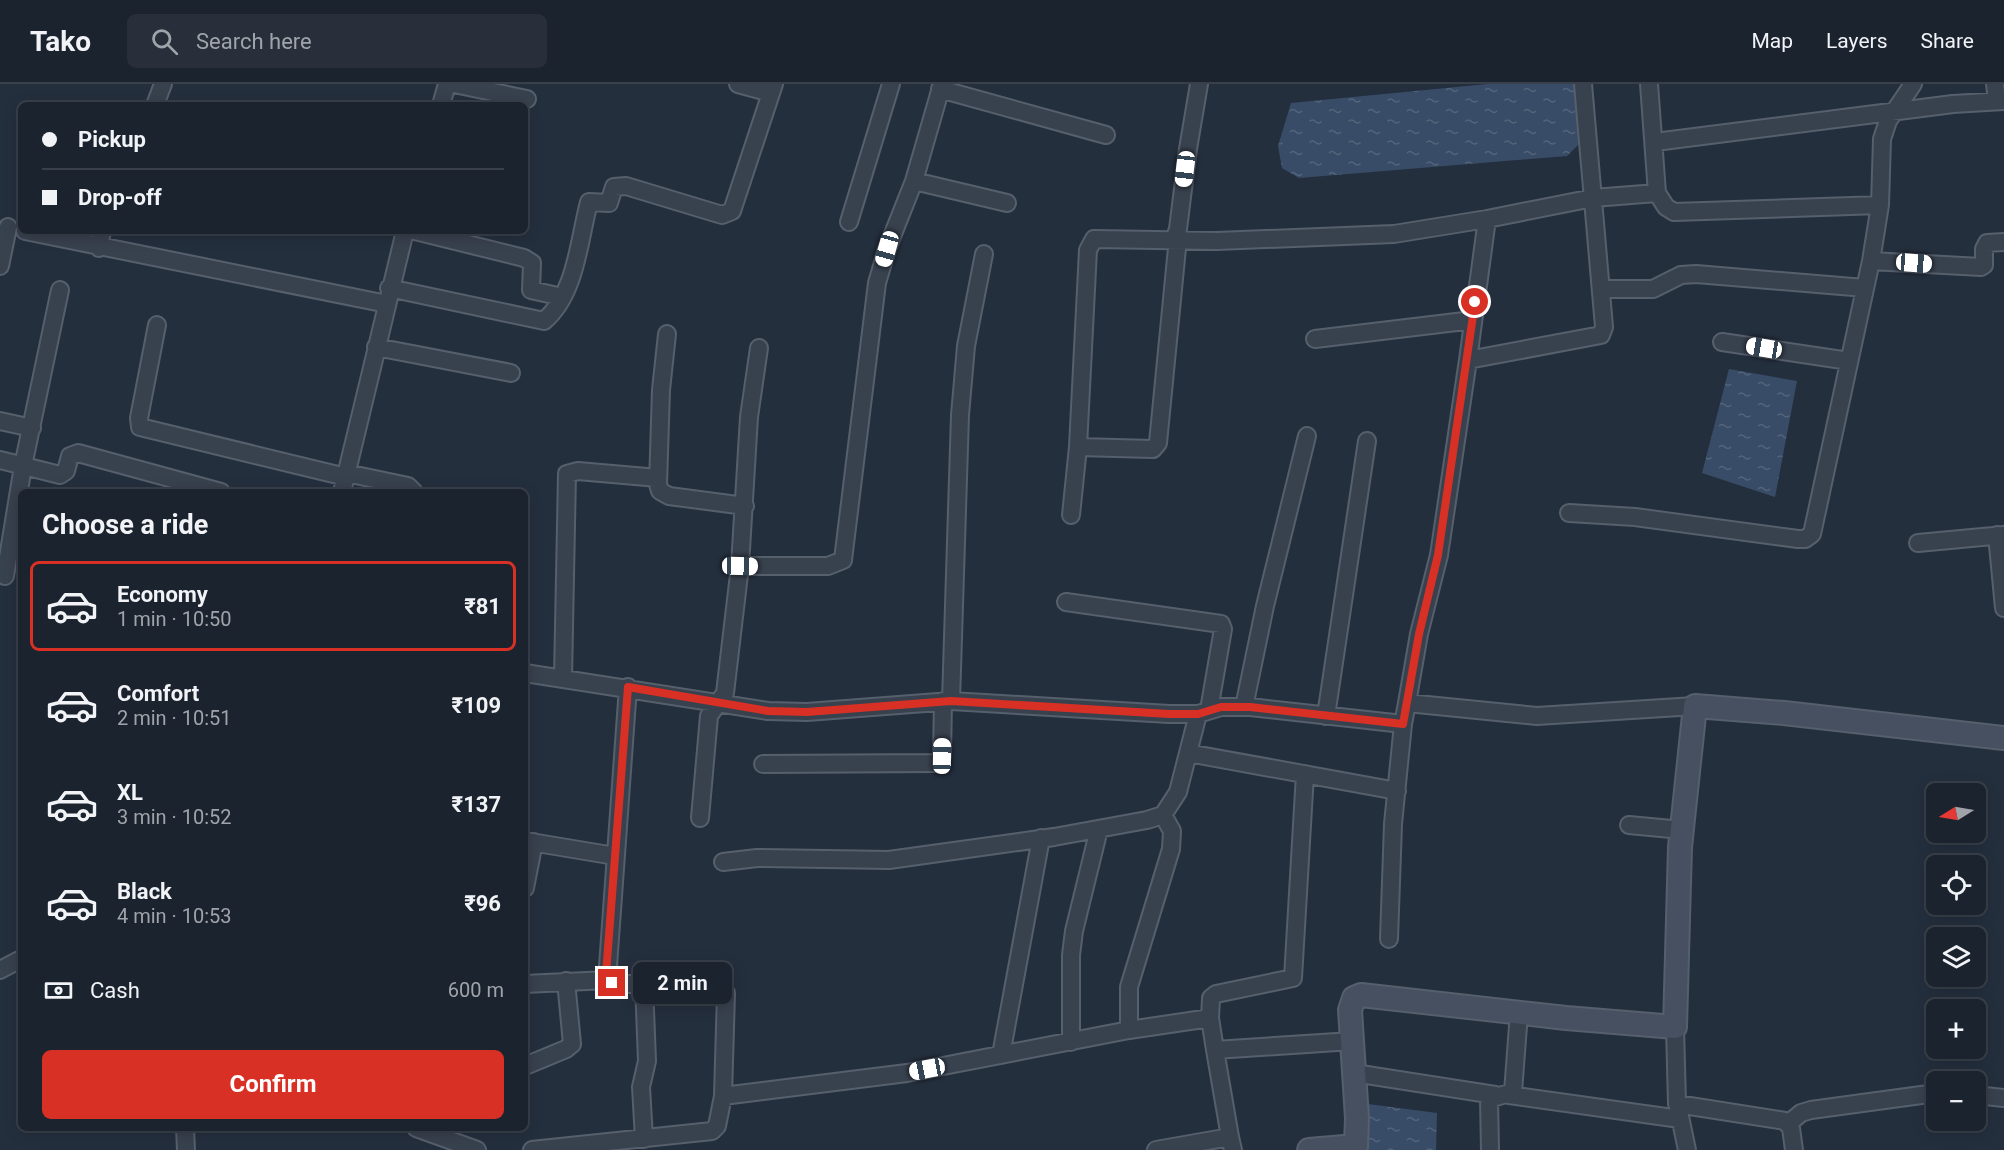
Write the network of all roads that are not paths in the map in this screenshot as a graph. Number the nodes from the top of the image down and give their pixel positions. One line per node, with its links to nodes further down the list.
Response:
1 (162, 84): 14 (street)
2 (447, 84): 15 (street)
3 (454, 84): 13 (street)
4 (738, 84): 11 (street)
5 (891, 84): 25 (street)
6 (1199, 84): 31 (street)
7 (1583, 84): 21 (street)
8 (1649, 84): 18 (street)
9 (1913, 84): 16 (street)
10 (941, 87): 17 (street); 19 (street)
11 (773, 89): 41 (street)
12 (1999, 95): 16 (street)
13 (527, 99)
14 (156, 102)
15 (442, 102)
16 (1895, 112): 18 (street); 23 (street)
17 (1106, 135)
18 (1655, 142): 20 (street)
19 (914, 181): 22 (street); 71 (street)
20 (1657, 193): 21 (street); 23 (street)
21 (1593, 198): 24 (street); 38 (street)
22 (1007, 204)
23 (1880, 205): 35 (street)
24 (1487, 219): 31 (street); 42 (street)
25 (849, 222)
26 (13, 228): 36 (street)
27 (39, 234): 33 (street)
28 (101, 234): 33 (street)
29 (404, 234): 40 (street)
30 (427, 234): 41 (street)
31 (1174, 240): 56 (street); 56 (street)
32 (2004, 242): 35 (street)
33 (99, 248): 40 (street)
34 (984, 254): 78 (street)
35 (1871, 261): 37 (street)
36 (0, 266)
37 (1865, 288): 38 (street); 50 (street)
38 (1601, 289): 49 (street)
39 (60, 290): 53 (street)
40 (388, 296): 41 (street); 47 (street)
41 (562, 297)
42 (1473, 320): 45 (street); 49 (street)
43 (156, 325): 60 (street)
44 (668, 334): 59 (street)
45 (1315, 339)
46 (1722, 342): 50 (street)
47 (376, 347): 51 (street); 60 (street)
48 (759, 348): 64 (street)
49 (1468, 360): 79 (street)
50 (1849, 362): 65 (street)
51 (511, 372)
52 (0, 422): 53 (street)
53 (32, 428): 58 (street)
54 (1307, 436): 82 (street)
55 (1367, 441): 84 (street)
56 (1078, 447): 66 (street)
57 (0, 460): 58 (street)
58 (23, 466): 61 (street); 62 (street)
59 (658, 478): 64 (street); 76 (street)
60 (345, 481): 63 (street)
61 (21, 489)
62 (210, 489)
63 (411, 489)
64 (745, 506): 71 (street)
65 (1569, 513)
66 (1071, 515)
67 (18, 520): 69 (street)
68 (2000, 535): 70 (street); 74 (street)
69 (16, 541): 72 (street)
70 (1918, 543)
71 (740, 566): 80 (street)
72 (5, 576)
73 (1066, 602): 83 (street)
74 (2004, 609)
75 (528, 673): 76 (street)
76 (563, 678): 77 (street)
77 (628, 687): 80 (street); 98 (street)
78 (947, 701): 80 (street); 83 (street); 88 (street)
79 (1407, 703): 81 (street); 85 (street)
80 (719, 704): 92 (street)
81 (1695, 706): 86 (street); 95 (street)
82 (1244, 707): 83 (street); 84 (street)
83 (1204, 712): 87 (street)
84 (1326, 716): 85 (street)
85 (1403, 724): 90 (street)
86 (2004, 738)
87 (1188, 753): 89 (street); 91 (street)
88 (764, 764)
89 (1305, 774): 90 (street); 109 (street)
90 (1397, 791): 101 (street)
91 (1163, 815): 94 (street); 111 (street)
92 (700, 818)
93 (1629, 825): 95 (street)
94 (1099, 829): 96 (street); 113 (street)
95 (1682, 830): 110 (street)
96 (1041, 838): 100 (street); 115 (street)
97 (530, 842): 98 (street); 99 (street)
98 (615, 856): 104 (street)
99 (528, 860)
100 (723, 862)
101 (1389, 939)
102 (18, 961): 103 (street)
103 (0, 970)
104 (607, 980): 105 (street); 107 (street)
105 (566, 981): 106 (street); 116 (street)
106 (528, 984)
107 (644, 984): 120 (street); 127 (street)
108 (1519, 1013): 110 (street); 112 (street); 119 (street)
109 (1210, 1018): 111 (street); 114 (street)
110 (1675, 1027): 123 (street)
111 (1129, 1030): 113 (street)
112 (1352, 1041): 114 (street); 117 (street)
113 (1071, 1042): 115 (street)
114 (1215, 1050): 128 (street)
115 (1001, 1055): 120 (street)
116 (528, 1065)
117 (1354, 1073): 119 (street); 129 (street)
118 (1926, 1092): 124 (street)
119 (1502, 1095): 123 (street); 135 (street)
120 (723, 1096): 127 (street)
121 (1986, 1096): 122 (street)
122 (2004, 1098)
123 (1679, 1111): 124 (street); 136 (street)
124 (1788, 1124): 137 (street)
125 (185, 1131): 130 (street)
126 (424, 1131): 131 (street)
127 (644, 1139): 132 (street)
128 (1232, 1144): 133 (street)
129 (1356, 1148): 134 (street)
130 (186, 1150)
131 (477, 1150)
132 (532, 1150)
133 (1156, 1150)
134 (1309, 1150)
135 (1490, 1150)
136 (1687, 1150)
137 (1794, 1150)

